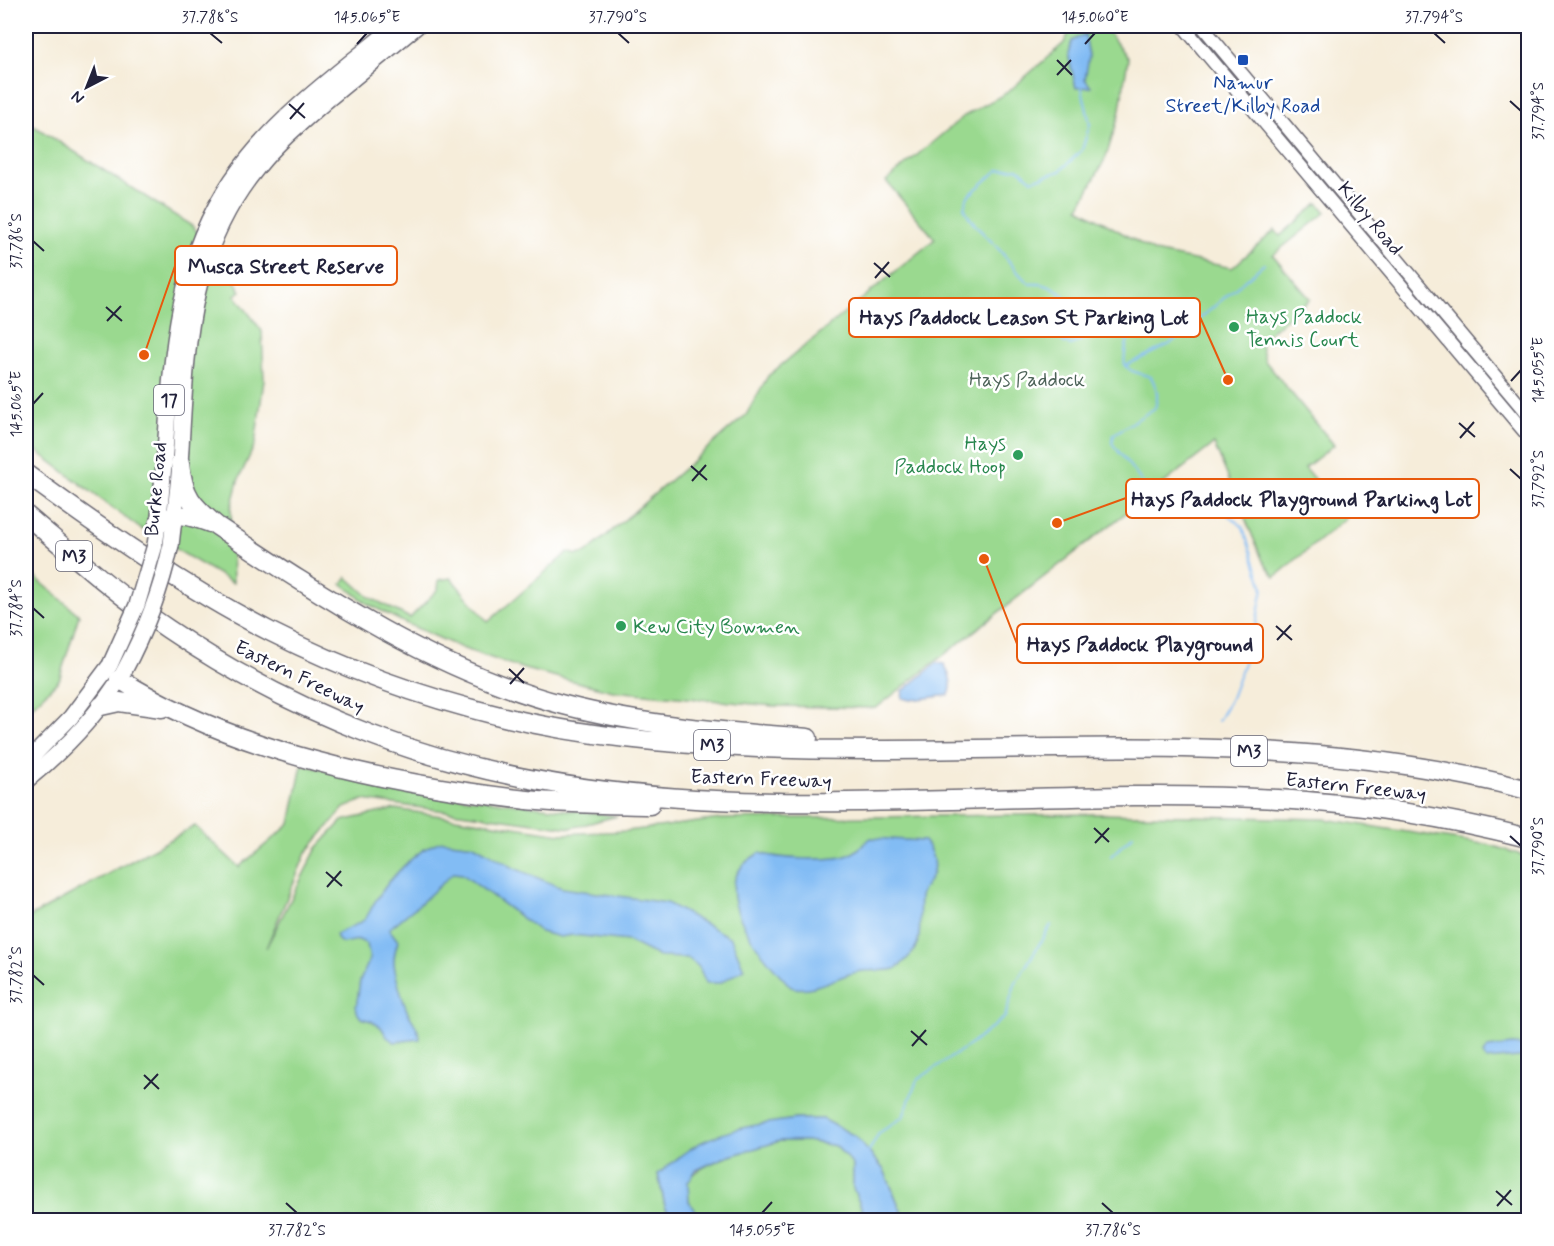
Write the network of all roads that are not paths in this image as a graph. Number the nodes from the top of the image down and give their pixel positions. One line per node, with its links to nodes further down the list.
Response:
1 (417, 26): 4 (main road, Burke Road / 17)
2 (1183, 26): 7 (street, Kilby Road)
3 (1202, 26): 6 (street, Kilby Road)
4 (393, 33): 5 (main road, Burke Road / 17)
5 (193, 278): 8 (main road, Burke Road / 17); 12 (main road, Burke Road / 17)
6 (1528, 415)
7 (1528, 436)
8 (180, 463): 11 (main road, Burke Road / 17); 13 (highway)
9 (26, 474): 19 (highway, Eastern Freeway / M3)
10 (26, 515): 23 (highway, Eastern Freeway / M3)
11 (175, 515): 12 (highway); 13 (highway); 14 (main road, Burke Road / 17, bridge)
12 (158, 524): 14 (main road, Burke Road / 17, bridge)
13 (217, 526): 19 (highway)
14 (115, 672): 15 (main road, Burke Road / 17); 16 (highway); 17 (main road, Burke Road / 17)
15 (101, 706): 16 (highway); 18 (main road, Burke Road / 17)
16 (178, 712): 23 (highway)
17 (47, 743): 18 (main road); 20 (main road, Burke Road / 17)
18 (62, 750): 21 (main road, Burke Road / 17)
19 (967, 750): 22 (highway, Eastern Freeway / M3)
20 (26, 763)
21 (26, 781)
22 (1528, 790)
23 (747, 801): 24 (highway, Eastern Freeway / M3)
24 (1528, 838)

